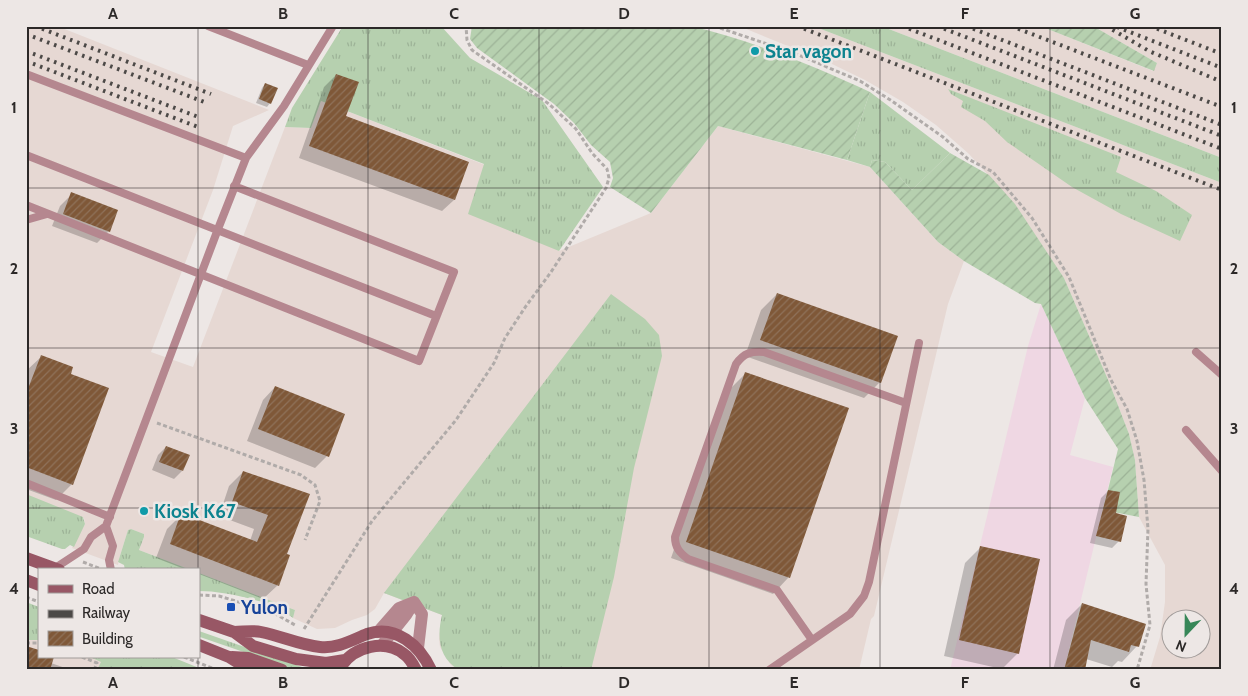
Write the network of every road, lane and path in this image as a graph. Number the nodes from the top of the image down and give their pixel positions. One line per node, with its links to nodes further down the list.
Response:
1 (208, 26): 5 (lane)
2 (333, 26): 5 (lane)
3 (466, 26): 42 (path)
4 (714, 26): 62 (path)
5 (308, 66): 8 (lane)
6 (26, 74): 8 (lane)
7 (26, 155): 13 (lane)
8 (246, 158): 9 (lane)
9 (234, 186): 13 (lane); 15 (lane)
10 (26, 205): 11 (lane)
11 (47, 214): 12 (lane); 14 (lane)
12 (26, 220)
13 (218, 229): 14 (lane); 15 (lane)
14 (202, 274): 15 (lane); 20 (lane)
15 (436, 316)
16 (919, 343): 19 (lane)
17 (1196, 352): 18 (lane)
18 (1222, 375)
19 (906, 403): 47 (lane); 47 (lane)
20 (147, 420): 24 (lane); 26 (path)
21 (1186, 430): 22 (lane)
22 (1222, 471)
23 (26, 483): 24 (lane)
24 (110, 517): 25 (lane)
25 (106, 526): 30 (lane); 32 (lane)
26 (305, 540)
27 (26, 558): 29 (main road)
28 (84, 563): 31 (path)
29 (54, 568)
30 (58, 568)
31 (99, 568)
32 (111, 568)
33 (26, 580): 34 (main road)
34 (38, 585)
35 (200, 596): 37 (path)
36 (26, 597): 38 (path)
37 (233, 600): 40 (path); 42 (path)
38 (38, 602)
39 (414, 602): 45 (street); 46 (street); 50 (street)
40 (230, 610)
41 (200, 620): 43 (main road)
42 (303, 630): 44 (path)
43 (234, 632): 45 (main road); 54 (main road)
44 (310, 632)
45 (378, 632): 46 (main road)
46 (392, 634): 49 (street); 50 (main road)
47 (812, 640): 61 (lane)
48 (200, 645): 51 (main road)
49 (382, 645): 54 (main road); 59 (main road)
50 (418, 648): 60 (main road)
51 (229, 657): 57 (main road); 58 (main road)
52 (84, 658): 55 (path)
53 (187, 658): 56 (path)
54 (342, 665)
55 (94, 670)
56 (217, 670)
57 (253, 670)
58 (282, 670)
59 (416, 670)
60 (431, 670)
61 (769, 670)
62 (1137, 670)

